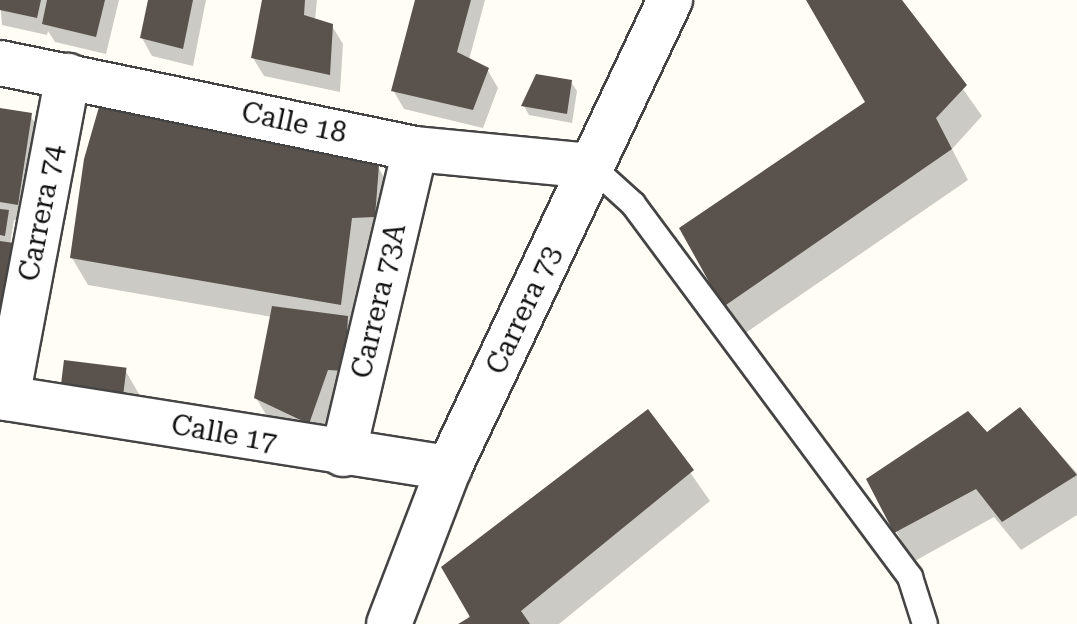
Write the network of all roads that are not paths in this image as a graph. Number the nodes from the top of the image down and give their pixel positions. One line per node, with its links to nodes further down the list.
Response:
1 (670, 0): 5 (street, Carrera 73)
2 (0, 63): 3 (street, Calle 18)
3 (68, 76): 4 (street, Calle 18); 6 (street, Carrera 74)
4 (415, 149): 5 (street, Calle 18); 7 (street, Carrera 73A)
5 (591, 166): 8 (street, Carrera 73); 10 (lane)
6 (4, 397): 7 (street, Calle 17)
7 (343, 454): 8 (street, Calle 17)
8 (449, 468): 9 (street, Carrera 73)
9 (389, 624)
10 (925, 624)

